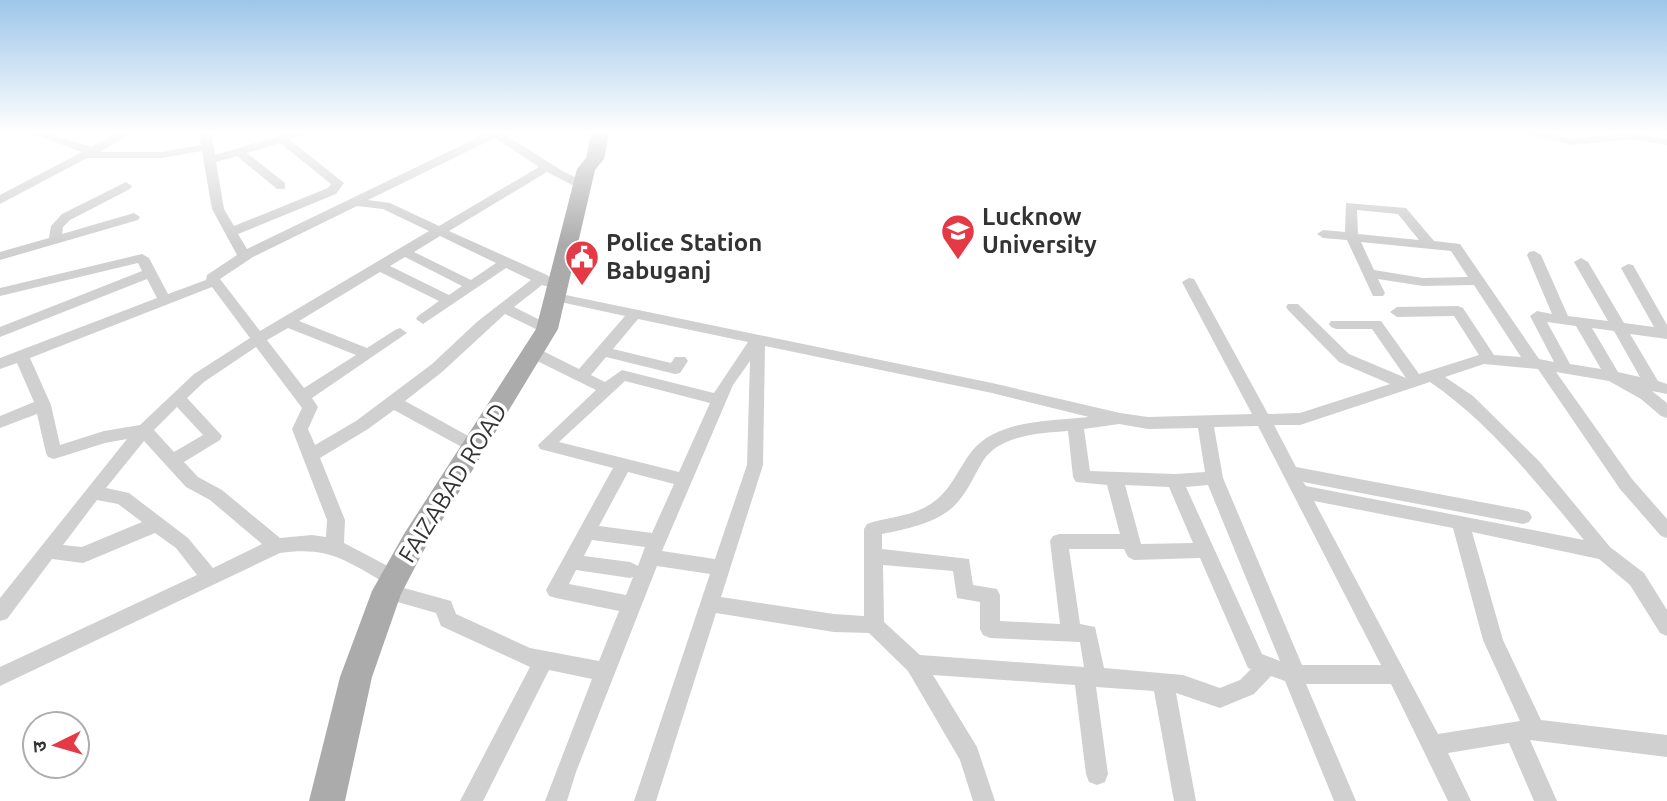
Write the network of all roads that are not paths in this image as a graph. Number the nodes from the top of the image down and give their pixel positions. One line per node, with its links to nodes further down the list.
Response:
1 (55, 170): 13 (street)
2 (212, 170): 19 (street)
3 (262, 170): 12 (street)
4 (322, 170): 15 (street)
5 (415, 170): 14 (street)
6 (541, 170): 18 (street)
7 (560, 170): 10 (street)
8 (583, 170): 10 (main road, FAIZABAD ROAD)
9 (588, 170): 10 (main road, FAIZABAD ROAD)
10 (584, 177): 38 (main road, FAIZABAD ROAD)
11 (125, 186): 22 (street)
12 (281, 186)
13 (0, 200)
14 (356, 202): 17 (street); 18 (street)
15 (296, 206): 17 (street); 19 (street)
16 (134, 217): 22 (street)
17 (316, 222): 27 (street)
18 (438, 231): 24 (street); 28 (street)
19 (231, 232): 27 (street)
20 (1323, 233): 21 (street)
21 (1352, 236): 23 (street); 23 (street); 33 (street)
22 (55, 240): 26 (street)
23 (1430, 244): 35 (street)
24 (404, 252): 30 (street); 37 (street)
25 (1534, 255): 47 (street)
26 (0, 256)
27 (244, 256): 34 (street)
28 (506, 262): 37 (street); 38 (street)
29 (1581, 262): 53 (street)
30 (380, 267): 42 (street); 49 (street)
31 (1628, 268): 57 (street)
32 (150, 273): 39 (street); 41 (street); 55 (street)
33 (1369, 273): 35 (street); 40 (street)
34 (215, 281): 41 (street); 59 (street)
35 (1478, 281): 67 (street)
36 (1189, 282): 82 (street)
37 (471, 286): 42 (street)
38 (552, 288): 44 (street); 45 (street); 54 (main road, FAIZABAD ROAD)
39 (0, 292)
40 (1378, 293)
41 (165, 300): 60 (street)
42 (450, 301): 48 (street)
43 (1293, 307): 71 (street)
44 (504, 308): 54 (street); 78 (street)
45 (636, 312): 58 (street); 61 (street)
46 (1397, 312): 65 (street)
47 (1562, 319): 50 (street); 68 (street)
48 (423, 320)
49 (287, 322): 59 (street); 63 (street)
50 (1581, 322): 53 (street); 70 (street)
51 (1336, 324): 71 (street)
52 (33, 325): 60 (street)
53 (1619, 328): 57 (street); 73 (street)
54 (547, 329): 62 (main road, FAIZABAD ROAD)
55 (0, 332)
56 (400, 333): 63 (street)
57 (1666, 334)
58 (758, 338): 77 (street); 81 (street); 112 (street)
59 (258, 339): 75 (street); 76 (street)
60 (41, 348): 64 (street)
61 (602, 351): 69 (street); 72 (street)
62 (534, 353): 69 (street); 87 (main road, FAIZABAD ROAD)
63 (369, 354): 76 (street)
64 (21, 355): 66 (street); 79 (street)
65 (1490, 360): 67 (street); 71 (street)
66 (0, 364)
67 (1539, 364): 68 (street); 102 (street)
68 (1565, 369): 70 (street)
69 (581, 376): 74 (street)
70 (1613, 376): 73 (street); 80 (street)
71 (1418, 380): 82 (street); 109 (street)
72 (664, 386): 74 (street); 77 (street)
73 (1659, 387)
74 (607, 389): 90 (street)
75 (177, 397): 86 (street); 89 (street)
76 (302, 397): 88 (street)
77 (719, 400): 94 (street)
78 (393, 402): 87 (street); 88 (street)
79 (43, 405): 84 (street); 86 (street)
80 (1667, 412)
81 (1120, 419): 83 (street); 85 (street)
82 (1264, 419): 83 (street); 91 (street)
83 (1205, 421): 93 (street)
84 (0, 422)
85 (1075, 426): 92 (street); 110 (street)
86 (144, 430): 89 (street); 97 (street)
87 (475, 447): 115 (main road, FAIZABAD ROAD)
88 (311, 455): 104 (street)
89 (174, 460): 105 (street)
90 (623, 465): 94 (street); 101 (street)
91 (1291, 473): 96 (street); 98 (street)
92 (1114, 478): 95 (street); 103 (street)
93 (1213, 478): 95 (street); 126 (street)
94 (684, 480): 106 (street)
95 (1175, 481): 107 (street)
96 (1300, 492): 99 (street); 127 (street)
97 (93, 493): 100 (street); 108 (street)
98 (1522, 517)
99 (1461, 522): 109 (street); 131 (street)
100 (157, 524): 108 (street); 114 (street)
101 (587, 531): 106 (street); 111 (street)
102 (1667, 531)
103 (1131, 542): 107 (street); 121 (street)
104 (334, 545): 105 (street); 115 (street)
105 (277, 546): 114 (street)
106 (654, 549): 112 (street); 117 (street)
107 (1206, 550): 124 (street)
108 (48, 551): 118 (street)
109 (1604, 552): 120 (street)
110 (873, 556): 119 (street); 121 (street)
111 (571, 562): 113 (street); 117 (street)
112 (723, 568): 116 (street)
113 (630, 570)
114 (210, 578): 128 (street)
115 (390, 585): 122 (street); 135 (main road, FAIZABAD ROAD)
116 (712, 604): 119 (street); 138 (street)
117 (632, 605): 125 (street)
118 (0, 613)
119 (874, 625): 123 (street)
120 (1667, 627)
121 (1070, 634): 129 (street)
122 (544, 660): 125 (street); 136 (street)
123 (915, 664): 129 (street); 139 (street)
124 (1267, 666): 126 (street); 130 (street)
125 (605, 672): 137 (street)
126 (1294, 674): 127 (street); 141 (street)
127 (1398, 675): 132 (street)
128 (0, 677)
129 (1090, 678): 130 (street); 134 (street)
130 (1163, 682): 140 (street)
131 (1524, 731): 132 (street); 133 (street); 143 (street)
132 (1434, 745): 142 (street)
133 (1667, 746)
134 (1097, 774)
135 (327, 801)
136 (471, 801)
137 (556, 801)
138 (645, 801)
139 (984, 801)
140 (1185, 801)
141 (1345, 801)
142 (1460, 801)
143 (1546, 801)

